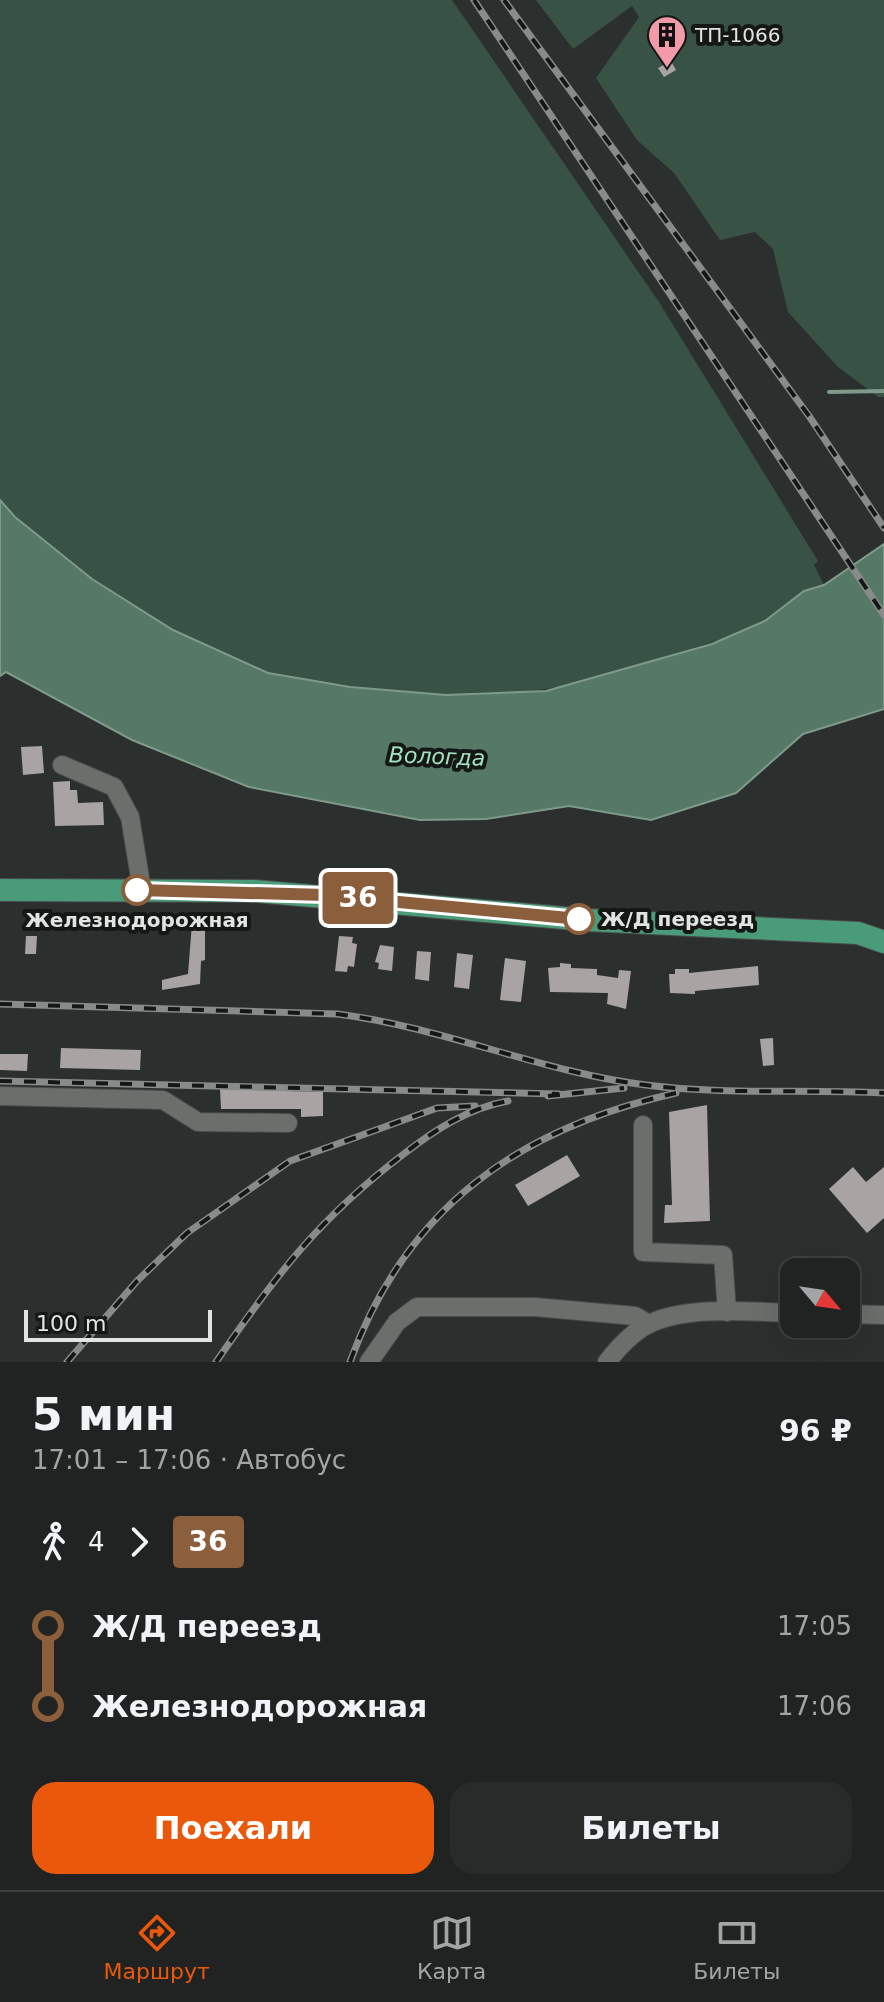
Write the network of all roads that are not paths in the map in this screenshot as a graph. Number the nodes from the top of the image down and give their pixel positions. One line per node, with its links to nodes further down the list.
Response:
1 (62, 765): 3 (street)
2 (0, 890): 3 (main road)
3 (142, 890): 4 (main road)
4 (858, 933): 5 (street); 6 (main road)
5 (884, 933)
6 (884, 942)
7 (0, 1096): 8 (street)
8 (288, 1123)
9 (643, 1125): 10 (street)
10 (727, 1312): 11 (street); 14 (street)
11 (780, 1313)
12 (860, 1314): 13 (street)
13 (884, 1315)
14 (649, 1324): 15 (street); 16 (street)
15 (369, 1362)
16 (607, 1362)

